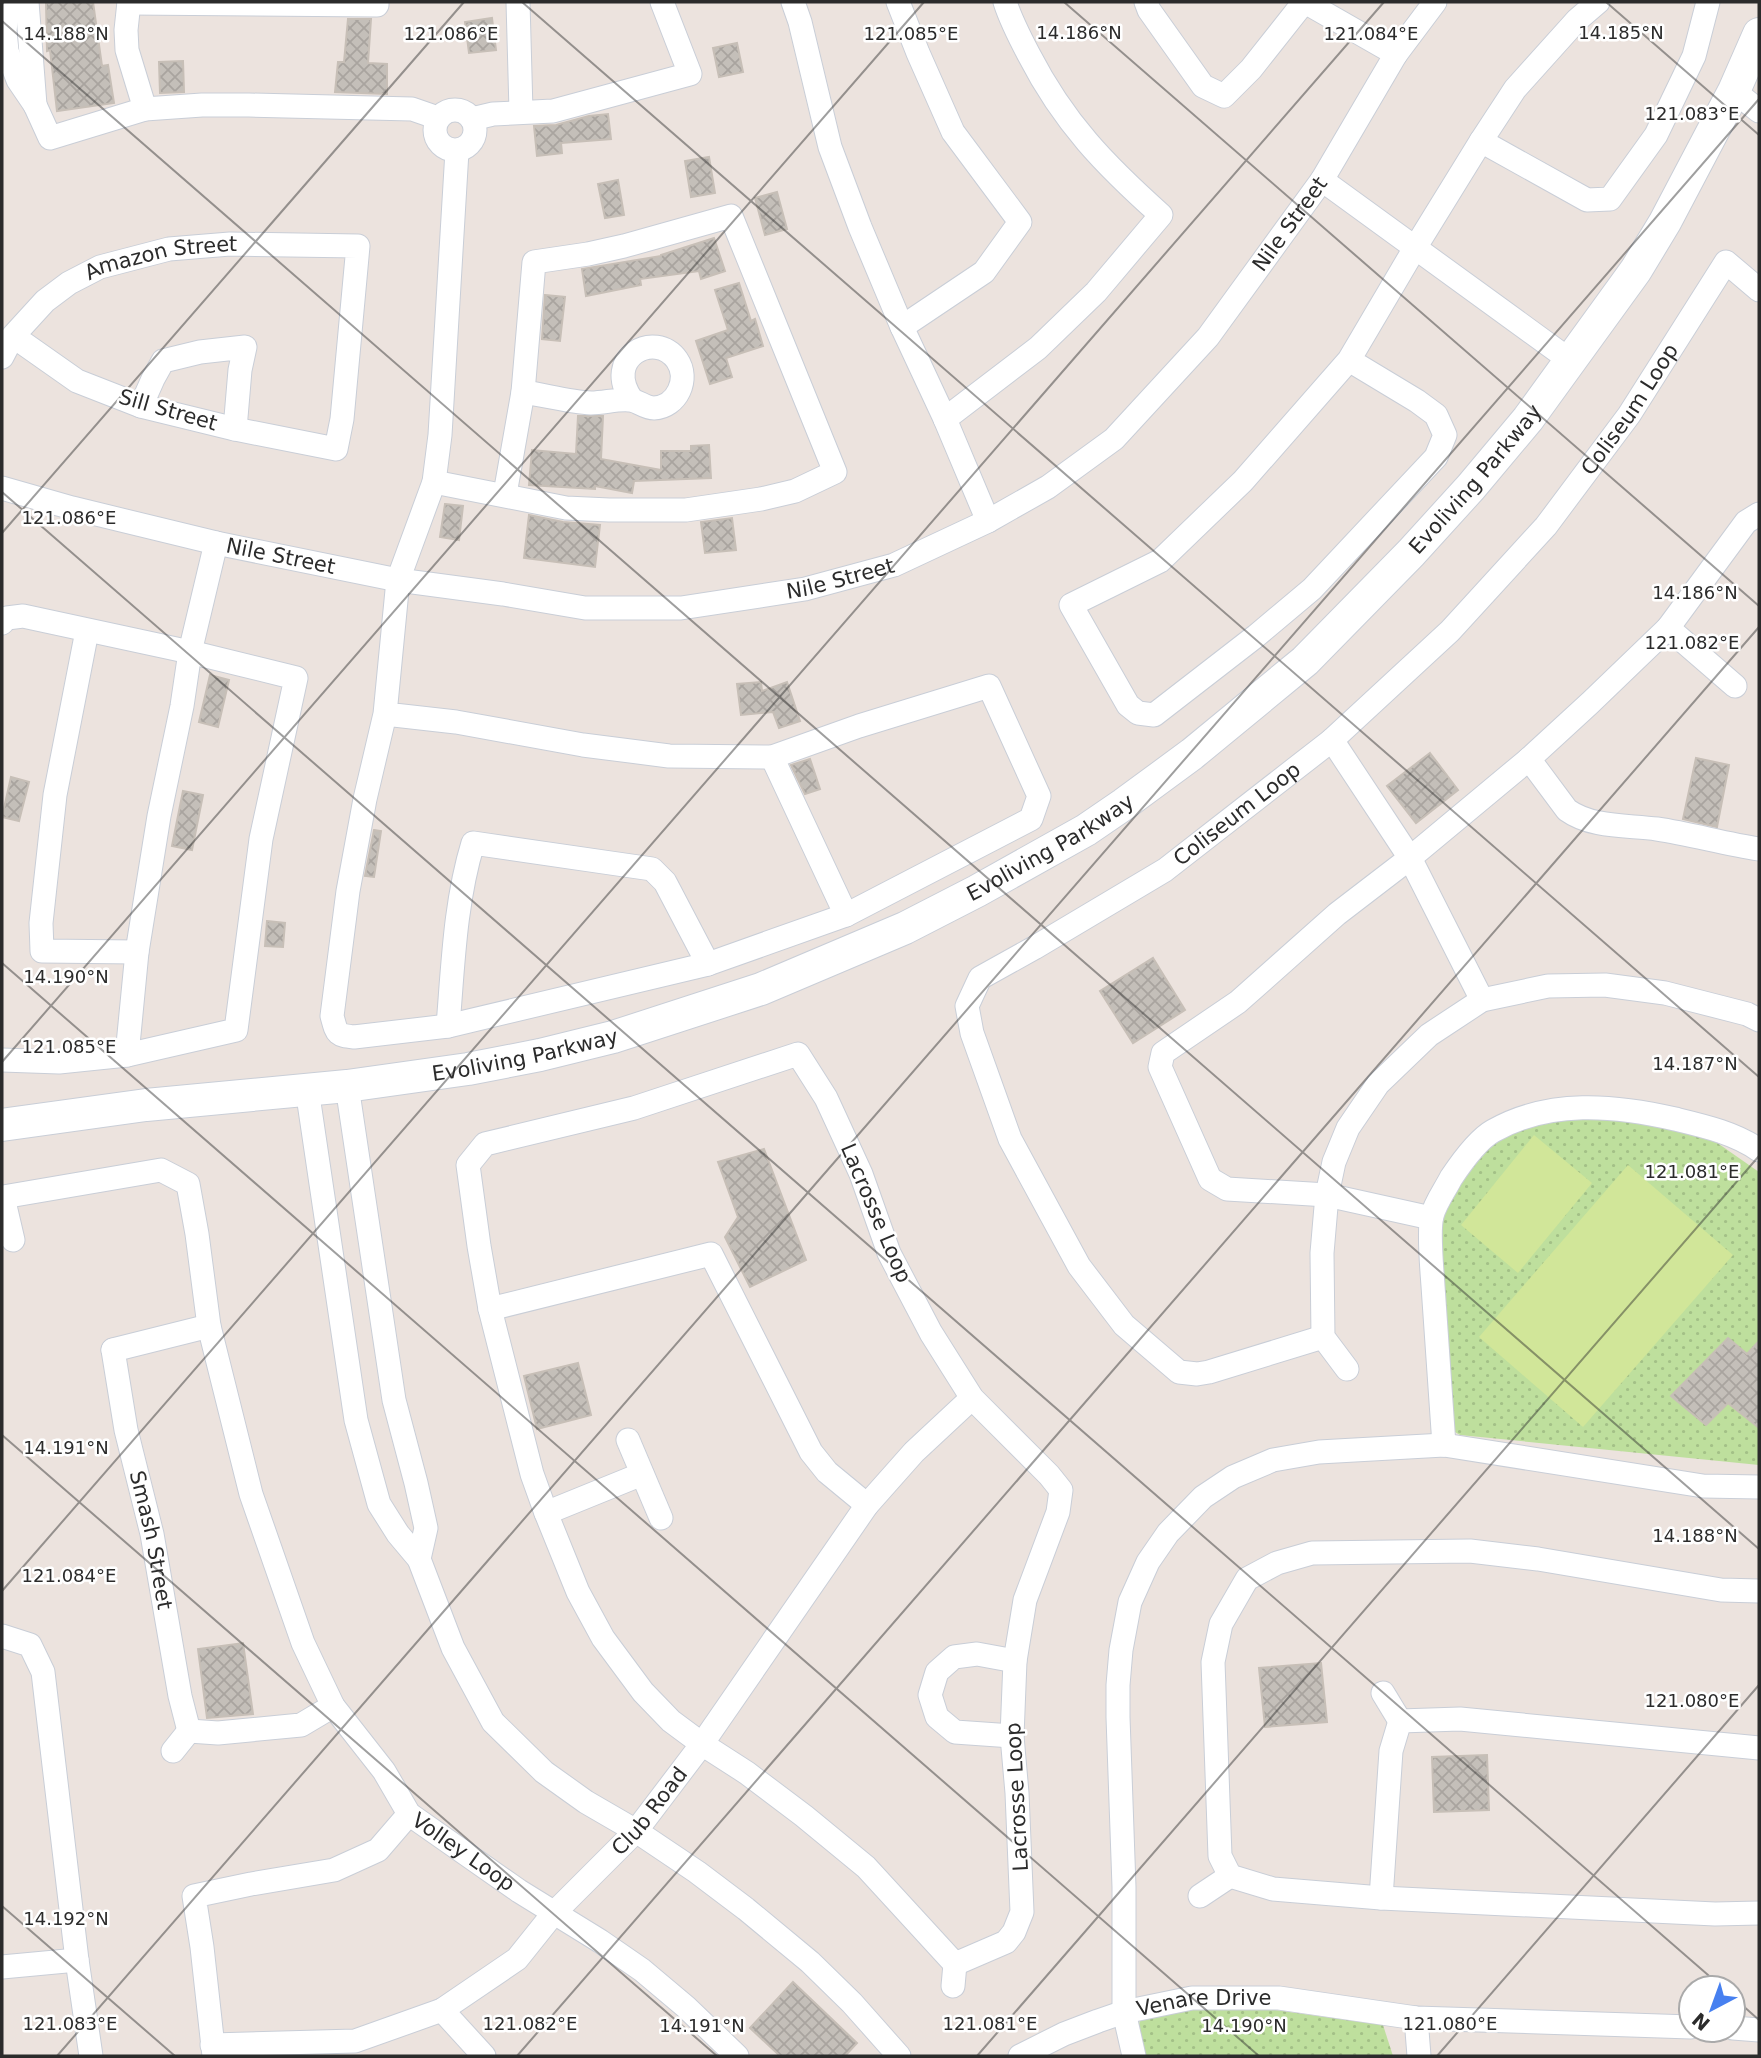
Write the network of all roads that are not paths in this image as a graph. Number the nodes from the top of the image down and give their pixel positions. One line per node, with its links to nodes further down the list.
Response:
1 (8, 2): 18 (street)
2 (27, 2): 18 (street)
3 (129, 2): 4 (street); 19 (street)
4 (377, 2)
5 (518, 2): 20 (street)
6 (662, 2): 20 (street)
7 (793, 2): 29 (street)
8 (898, 2): 29 (street)
9 (1005, 2): 37 (street)
10 (1304, 2): 14 (street); 16 (street)
11 (1435, 2): 16 (street, Nile Street)
12 (1598, 2): 24 (street)
13 (1708, 2): 24 (street)
14 (1151, 5)
15 (1759, 34): 17 (street, Evoliving Parkway)
16 (1396, 54): 26 (street, Nile Street)
17 (1734, 91): 21 (street); 33 (street, Evoliving Parkway)
18 (35, 105): 19 (street)
19 (145, 109): 22 (street)
20 (521, 111): 23 (street)
21 (1759, 111)
22 (438, 118): 23 (street); 25 (street)
23 (472, 119): 25 (street)
24 (1481, 141): 27 (street)
25 (457, 151): 40 (street)
26 (1322, 180): 27 (street); 44 (street, Nile Street)
27 (1415, 248): 32 (street); 33 (street)
28 (1759, 290): 53 (street, Coliseum Loop)
29 (902, 327): 37 (street)
30 (13, 336): 31 (street, Amazon Street); 36 (street, Sill Street); 39 (street, Amazon Street)
31 (2, 357)
32 (1349, 360): 32 (street)
33 (1571, 361): 66 (street, Evoliving Parkway)
34 (523, 392): 35 (street); 42 (street); 42 (street)
35 (632, 400)
36 (141, 406): 38 (street, Sill Street); 38 (street)
37 (945, 419): 44 (street)
38 (236, 429): 39 (street, Sill Street)
39 (336, 449)
40 (434, 482): 42 (street); 46 (street)
41 (2, 488): 45 (street, Nile Street)
42 (505, 494)
43 (1759, 514): 48 (street)
44 (988, 521): 46 (street, Nile Street)
45 (216, 543): 46 (street, Nile Street); 50 (street)
46 (398, 580): 52 (street)
47 (2, 622): 49 (street)
48 (1668, 628): 51 (street); 55 (street)
49 (87, 631): 50 (street); 59 (street)
50 (190, 652): 59 (street); 64 (street)
51 (1735, 686)
52 (385, 714): 54 (street); 63 (street)
53 (1332, 740): 57 (street); 79 (street, Coliseum Loop)
54 (772, 757): 58 (street); 58 (street)
55 (1529, 759): 56 (street); 57 (street)
56 (1759, 849)
57 (1410, 858): 61 (street); 72 (street)
58 (846, 915): 60 (street)
59 (137, 952): 64 (street)
60 (708, 964): 63 (street); 63 (street)
61 (1482, 1000): 62 (street); 72 (street)
62 (1759, 1020)
63 (448, 1026)
64 (127, 1055): 65 (street)
65 (2, 1060)
66 (347, 1086): 67 (street, Evoliving Parkway); 68 (street)
67 (307, 1088): 69 (street, Evoliving Parkway); 70 (street)
68 (353, 1123): 70 (street); 75 (street)
69 (2, 1125)
70 (313, 1131): 76 (street)
71 (1759, 1150): 73 (street)
72 (1326, 1195): 73 (street); 79 (street)
73 (1431, 1218): 83 (street)
74 (13, 1240): 78 (street)
75 (376, 1286): 76 (street); 89 (street)
76 (336, 1291): 89 (street)
77 (490, 1308): 81 (street, Lacrosse Loop); 86 (street); 87 (street, Lacrosse Loop)
78 (209, 1326): 94 (street); 96 (street, Smash Street)
79 (1322, 1337): 80 (street)
80 (1347, 1369)
81 (972, 1398): 86 (street, Club Road); 92 (street, Lacrosse Loop)
82 (628, 1440): 84 (street)
83 (1444, 1445): 85 (street); 111 (street)
84 (642, 1474): 87 (street); 88 (street)
85 (1759, 1487)
86 (867, 1505): 98 (street, Club Road)
87 (546, 1513): 98 (street, Lacrosse Loop)
88 (661, 1518)
89 (419, 1559): 102 (street)
90 (1759, 1591): 103 (street)
91 (2, 1636): 108 (street)
92 (1015, 1661): 97 (street, Lacrosse Loop); 97 (street)
93 (1382, 1693): 95 (street)
94 (333, 1706): 96 (street); 101 (street)
95 (1400, 1721): 99 (street); 105 (street)
96 (189, 1731): 100 (street)
97 (1012, 1736): 98 (street, Lacrosse Loop)
98 (702, 1744): 102 (street, Club Road)
99 (1759, 1748)
100 (173, 1751)
101 (408, 1814): 107 (street, Volley Loop); 114 (street, Volley Loop)
102 (636, 1831): 107 (street, Club Road); 118 (street)
103 (1230, 1876): 104 (street); 105 (street)
104 (1200, 1896)
105 (1381, 1898): 106 (street)
106 (1759, 1913)
107 (553, 1914): 110 (street, Club Road); 117 (street, Volley Loop)
108 (77, 1960): 109 (street); 115 (street)
109 (2, 1967)
110 (442, 2010): 114 (street, Club Road); 116 (street)
111 (1124, 2012): 112 (street, Venare Drive); 119 (street, Venare Drive); 120 (street)
112 (1416, 2018): 113 (street, Venare Drive); 121 (street)
113 (1677, 2027)
114 (213, 2051)
115 (91, 2056)
116 (484, 2056)
117 (737, 2056)
118 (899, 2056)
119 (1020, 2056)
120 (1134, 2056)
121 (1419, 2056)

